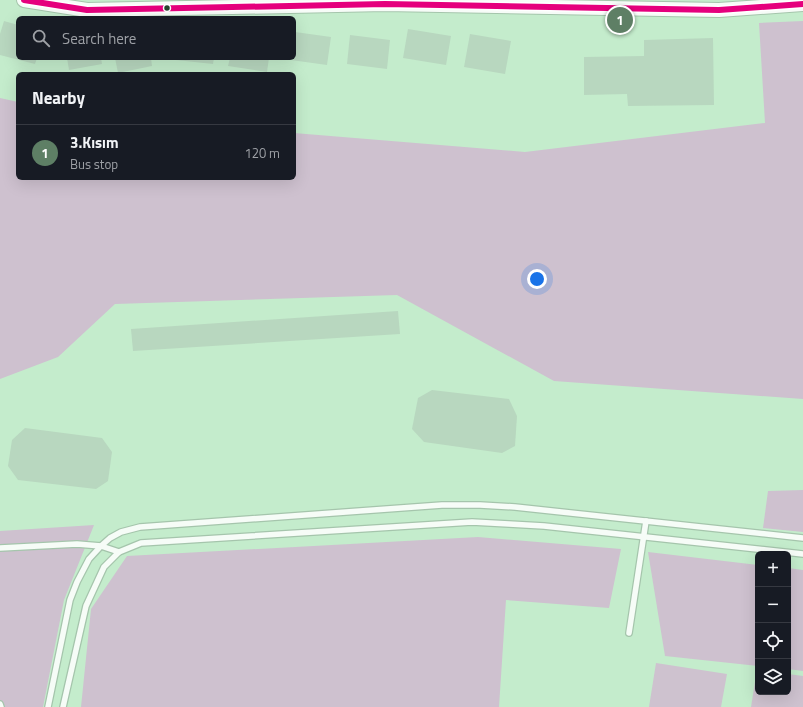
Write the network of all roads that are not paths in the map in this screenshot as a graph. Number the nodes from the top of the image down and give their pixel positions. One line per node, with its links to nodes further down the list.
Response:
1 (24, 0): 2 (street)
2 (803, 4)
3 (646, 521): 4 (lane); 5 (lane); 6 (lane)
4 (643, 537): 8 (lane); 9 (lane); 10 (lane)
5 (803, 538)
6 (101, 546): 7 (lane); 8 (lane); 11 (lane)
7 (0, 548)
8 (119, 552): 12 (lane)
9 (803, 554)
10 (629, 633)
11 (48, 707)
12 (63, 707)

